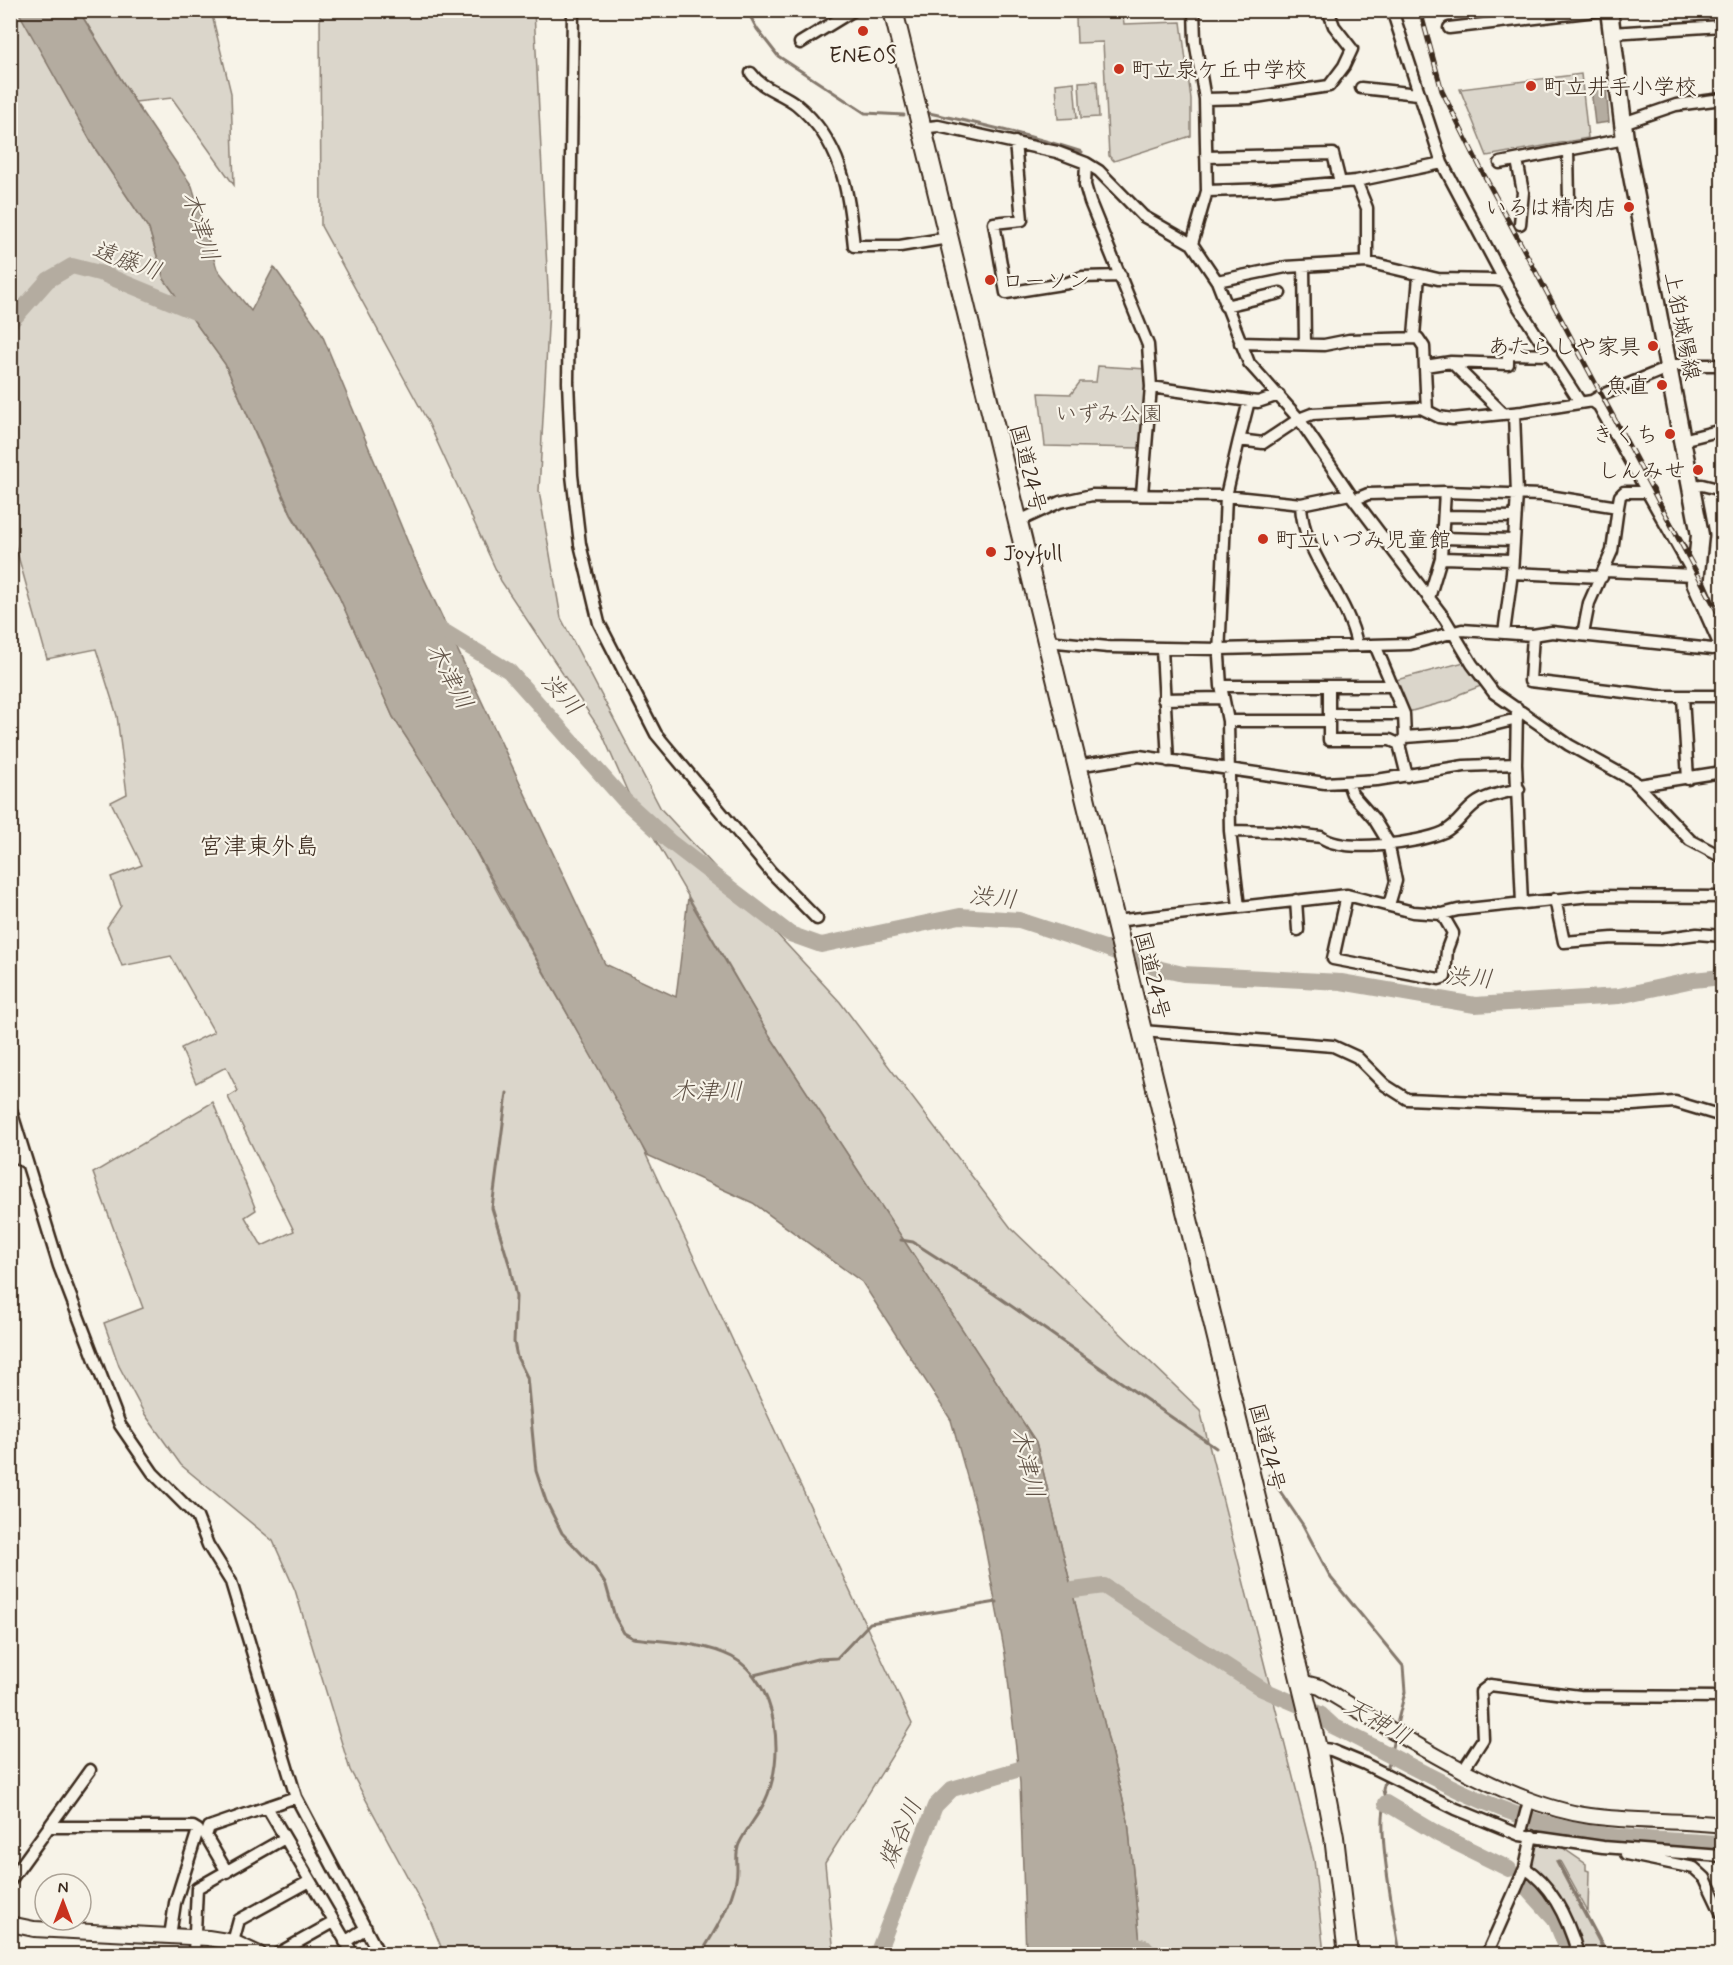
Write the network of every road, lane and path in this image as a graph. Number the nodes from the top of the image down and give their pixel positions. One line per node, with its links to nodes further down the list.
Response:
1 (573, 10): 124 (street)
2 (854, 10): 11 (street)
3 (893, 10): 17 (highway, 国道24号)
4 (1194, 10): 15 (street)
5 (1328, 10): 15 (street)
6 (1392, 10): 14 (street)
7 (1607, 10): 9 (street); 10 (main road, 上狛城陽線)
8 (1722, 26): 10 (street)
9 (1449, 28)
10 (1611, 33): 18 (main road, 上狛城陽線)
11 (800, 43)
12 (751, 73): 31 (street)
13 (1361, 88): 14 (street)
14 (1418, 94): 24 (street)
15 (1205, 99): 21 (street)
16 (1722, 99): 18 (street)
17 (921, 128): 19 (street); 31 (highway, 国道24号)
18 (1624, 131): 20 (street); 48 (main road, 上狛城陽線)
19 (1015, 142): 23 (street); 35 (street)
20 (1568, 150): 22 (street); 29 (street)
21 (1206, 157): 27 (street); 28 (street)
22 (1517, 160): 25 (street); 30 (street)
23 (1086, 163): 32 (street); 35 (street)
24 (1442, 163): 26 (street); 38 (street)
25 (1500, 163)
26 (1356, 181): 27 (street); 33 (street)
27 (1340, 182): 28 (street)
28 (1207, 190): 32 (street)
29 (1569, 202)
30 (1520, 224)
31 (948, 238): 72 (highway, 国道24号)
32 (1192, 244): 37 (street)
33 (1367, 262): 34 (street); 36 (street)
34 (1304, 266): 37 (street); 43 (street)
35 (1121, 276): 49 (street)
36 (1419, 276): 38 (street); 41 (street)
37 (1217, 281): 40 (street)
38 (1505, 282): 44 (street)
39 (1280, 293): 40 (street)
40 (1226, 306): 42 (street)
41 (1414, 336): 43 (street); 47 (street)
42 (1240, 343): 43 (street); 50 (street)
43 (1305, 343)
44 (1551, 355): 45 (street); 53 (street)
45 (1451, 362): 47 (street); 55 (street)
46 (1722, 365): 48 (street)
47 (1425, 366): 54 (street)
48 (1669, 368): 52 (street); 59 (main road, 上狛城陽線)
49 (1150, 387): 51 (street); 64 (street)
50 (1279, 394): 51 (street); 56 (street)
51 (1249, 401): 58 (street)
52 (1592, 401): 53 (street); 63 (street)
53 (1580, 402): 55 (street)
54 (1427, 411): 55 (street); 56 (street)
55 (1509, 413): 65 (street)
56 (1299, 418): 58 (street); 67 (street)
57 (1722, 430): 59 (street)
58 (1239, 440): 66 (street)
59 (1682, 440): 60 (main road, 上狛城陽線)
60 (1691, 486): 61 (street); 79 (main road, 上狛城陽線)
61 (1722, 490)
62 (1445, 492): 65 (street); 67 (street); 70 (street)
63 (1648, 492): 69 (street); 79 (street)
64 (1142, 494): 66 (street); 72 (street)
65 (1517, 494): 69 (street); 71 (street)
66 (1226, 496): 68 (street); 90 (street)
67 (1353, 496): 68 (street); 80 (street)
68 (1301, 504): 86 (street)
69 (1618, 507): 78 (street)
70 (1444, 516): 71 (street); 73 (street)
71 (1514, 517): 74 (street)
72 (1017, 522): 85 (highway, 国道24号)
73 (1443, 538): 74 (street); 75 (street)
74 (1513, 540): 76 (street)
75 (1441, 558): 76 (street); 80 (street)
76 (1512, 560): 77 (street)
77 (1512, 573): 78 (street); 82 (street)
78 (1603, 574): 79 (street); 83 (street)
79 (1694, 575): 88 (main road)
80 (1429, 598): 81 (street)
81 (1453, 633): 82 (street); 87 (street); 98 (street)
82 (1504, 633): 84 (street)
83 (1583, 634): 84 (street); 88 (street)
84 (1533, 635): 95 (street)
85 (1047, 641): 89 (street); 105 (highway, 国道24号)
86 (1357, 645): 87 (street); 90 (street)
87 (1375, 645): 93 (street)
88 (1722, 645)
89 (1162, 649): 90 (street); 97 (street)
90 (1220, 649): 91 (street)
91 (1221, 686): 92 (street); 96 (street)
92 (1329, 686): 93 (street); 100 (street)
93 (1392, 686): 99 (street)
94 (1722, 696): 95 (street)
95 (1683, 697): 109 (street)
96 (1223, 698): 97 (street); 101 (street)
97 (1163, 699): 103 (street)
98 (1517, 713): 102 (street); 104 (street); 111 (street)
99 (1404, 714): 100 (street); 102 (street)
100 (1329, 717): 101 (street); 102 (street)
101 (1228, 722): 106 (street)
102 (1402, 740): 108 (street)
103 (1168, 761): 105 (street); 106 (street)
104 (1516, 764): 108 (street); 112 (street)
105 (1077, 766): 125 (highway, 国道24号)
106 (1230, 770): 110 (street); 113 (street)
107 (1722, 772): 109 (street)
108 (1407, 776): 110 (street)
109 (1688, 779): 111 (street)
110 (1348, 783): 114 (street)
111 (1639, 785): 115 (street)
112 (1519, 789): 114 (street); 120 (street)
113 (1230, 831): 114 (street); 122 (street)
114 (1388, 842): 121 (street)
115 (1722, 857)
116 (1347, 895): 119 (street); 121 (street); 123 (street)
117 (1722, 897): 118 (street)
118 (1555, 899): 120 (street); 127 (street)
119 (1296, 900): 122 (street); 126 (street)
120 (1522, 904): 123 (street)
121 (1389, 905): 123 (street)
122 (1239, 907): 125 (street)
123 (1442, 914)
124 (817, 919)
125 (1115, 921): 128 (highway, 国道24号)
126 (1298, 930)
127 (1722, 936)
128 (1142, 1031): 130 (street); 133 (highway, 国道24号)
129 (10, 1107): 132 (street)
130 (1722, 1116)
131 (10, 1141): 132 (street)
132 (29, 1165): 138 (street)
133 (1301, 1683): 135 (highway, 国道24号); 137 (street)
134 (1722, 1697): 137 (street)
135 (1317, 1748): 144 (street); 165 (highway, 国道24号)
136 (90, 1770): 142 (street)
137 (1463, 1770): 139 (street)
138 (296, 1797): 140 (street); 155 (street)
139 (1529, 1802): 141 (street); 144 (street)
140 (267, 1807): 143 (street); 145 (street)
141 (1722, 1825)
142 (51, 1827): 143 (street); 150 (street)
143 (204, 1828): 149 (street); 156 (street)
144 (1524, 1834): 146 (street); 148 (street)
145 (285, 1838): 149 (street); 151 (street)
146 (1603, 1847): 147 (street); 152 (street)
147 (1722, 1856)
148 (1525, 1868): 166 (street); 167 (street)
149 (227, 1872): 157 (street)
150 (10, 1881)
151 (310, 1881): 153 (street); 158 (street)
152 (1722, 1914)
153 (334, 1922): 159 (street); 162 (street)
154 (10, 1924): 156 (street)
155 (366, 1928): 159 (street); 164 (street)
156 (170, 1936): 157 (street)
157 (194, 1937): 158 (street); 160 (street)
158 (233, 1942): 161 (street)
159 (345, 1942): 163 (street)
160 (194, 1954)
161 (259, 1954)
162 (278, 1954)
163 (352, 1954)
164 (379, 1954)
165 (1348, 1954)
166 (1487, 1954)
167 (1578, 1954)

